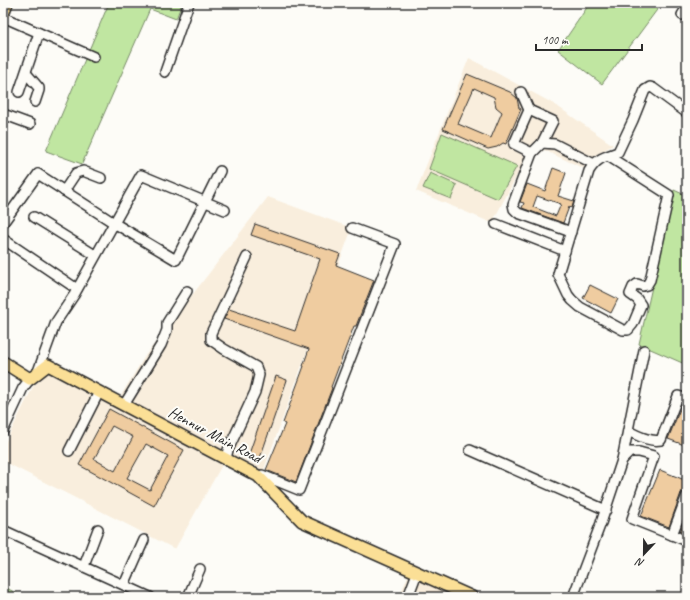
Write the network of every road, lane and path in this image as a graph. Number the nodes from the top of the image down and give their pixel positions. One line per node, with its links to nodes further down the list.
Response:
1 (7, 3): 3 (main road)
2 (189, 3): 7 (street)
3 (3, 14)
4 (3, 17): 5 (street)
5 (40, 33): 6 (street); 8 (street)
6 (94, 57)
7 (165, 72)
8 (26, 73): 9 (street); 11 (street)
9 (19, 92)
10 (521, 92): 12 (street)
11 (35, 102)
12 (529, 110): 16 (street); 17 (street)
13 (687, 113): 18 (street)
14 (3, 114): 15 (street)
15 (30, 124)
16 (542, 143): 17 (street); 19 (street)
17 (532, 153): 30 (street)
18 (608, 156): 19 (street); 32 (street)
19 (594, 164): 30 (street)
20 (220, 171): 23 (street)
21 (101, 178): 22 (street)
22 (64, 191): 26 (street); 27 (street)
23 (206, 202): 24 (street); 27 (street); 27 (street)
24 (225, 210)
25 (34, 217): 33 (street)
26 (3, 223)
27 (114, 223): 33 (street)
28 (496, 224): 32 (street)
29 (352, 228): 49 (street)
30 (571, 232): 32 (street)
31 (3, 239): 35 (street)
32 (565, 251)
33 (96, 255): 35 (street)
34 (248, 257): 47 (street)
35 (77, 289): 39 (street)
36 (187, 291): 42 (street)
37 (644, 350): 44 (street)
38 (3, 362): 39 (main road)
39 (33, 376): 40 (main road, Hennur Main Road); 43 (street)
40 (99, 392): 42 (main road, Hennur Main Road); 45 (street)
41 (687, 399): 44 (street)
42 (124, 405): 47 (main road, Hennur Main Road)
43 (3, 431)
44 (628, 431): 48 (street)
45 (69, 450)
46 (470, 450): 51 (street)
47 (226, 459): 49 (main road, Hennur Main Road)
48 (622, 460): 51 (street); 54 (street)
49 (258, 476): 59 (main road, Hennur Main Road)
50 (687, 496): 54 (street)
51 (606, 510): 65 (street)
52 (98, 529): 57 (street)
53 (3, 530): 57 (street)
54 (672, 535): 56 (street)
55 (144, 540): 60 (street)
56 (687, 541)
57 (84, 566): 60 (street)
58 (200, 569): 62 (street)
59 (417, 573): 63 (street); 64 (main road, Hennur Main Road)
60 (124, 585): 61 (street)
61 (150, 597)
62 (188, 597)
63 (408, 597)
64 (472, 597)
65 (573, 597)

